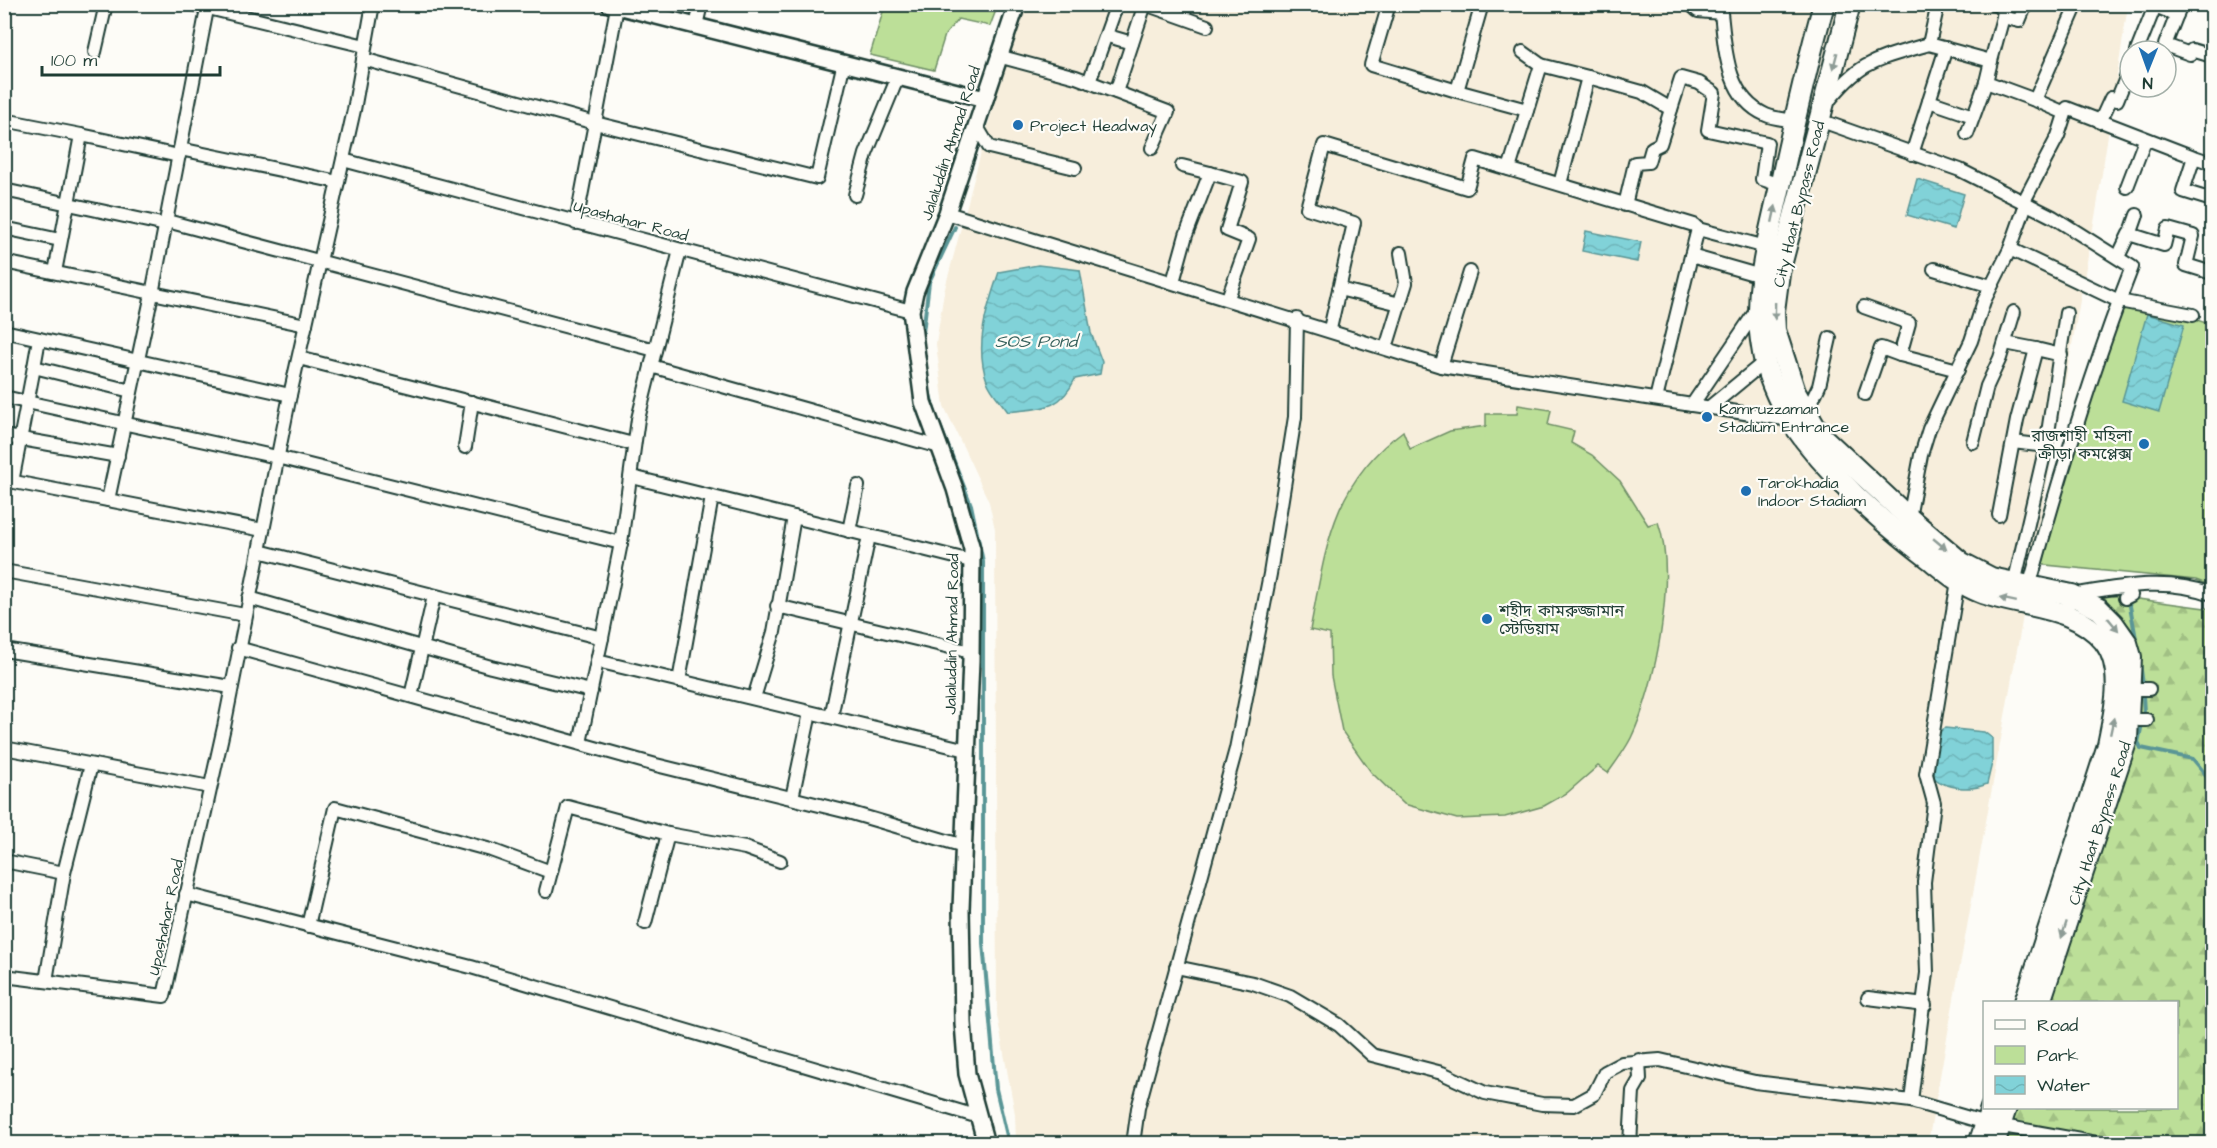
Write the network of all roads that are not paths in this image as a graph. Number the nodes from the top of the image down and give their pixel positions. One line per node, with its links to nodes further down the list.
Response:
1 (106, 4): 29 (street)
2 (192, 4): 17 (street)
3 (373, 4): 27 (street, Upashahar Road)
4 (701, 4): 21 (street)
5 (1017, 4): 31 (street, Jalaluddin Ahmad Road)
6 (1117, 4): 23 (street)
7 (1389, 4): 41 (street)
8 (1482, 4): 41 (street)
9 (1690, 4): 18 (street)
10 (1824, 4): 53 (main road, City Haat Bypass Road)
11 (1850, 4): 50 (main road, City Haat Bypass Road, one-way to 50)
12 (1938, 4): 26 (street)
13 (1993, 4): 20 (street)
14 (2026, 4): 20 (street)
15 (2077, 4): 45 (street)
16 (613, 5): 21 (street); 55 (street)
17 (208, 6): 27 (street); 61 (street)
18 (1720, 9): 53 (street)
19 (2179, 10): 24 (street); 32 (street)
20 (2003, 18): 34 (street)
21 (696, 26): 35 (street)
22 (1207, 26): 25 (street)
23 (1108, 36): 25 (street); 39 (street)
24 (2142, 39)
25 (1132, 43): 42 (street)
26 (1929, 44): 28 (street); 50 (street)
27 (365, 46): 33 (street, Upashahar Road)
28 (1946, 48): 34 (street); 46 (street)
29 (95, 52)
30 (1523, 52): 36 (street)
31 (998, 56): 39 (street); 44 (street, Jalaluddin Ahmad Road)
32 (2212, 56)
33 (363, 59): 55 (street); 64 (street, Upashahar Road)
34 (1991, 61): 40 (street)
35 (844, 62): 38 (street); 55 (street)
36 (1541, 64): 37 (street); 48 (street)
37 (1588, 77): 47 (street); 71 (street)
38 (897, 79): 44 (street); 75 (street)
39 (1089, 82): 42 (street)
40 (1986, 82): 45 (street); 51 (street)
41 (1457, 91): 48 (street)
42 (1116, 92): 60 (street)
43 (2118, 98): 54 (street)
44 (985, 99): 56 (street, Jalaluddin Ahmad Road)
45 (2035, 100): 49 (street)
46 (1929, 101): 51 (street); 62 (street)
47 (1671, 109): 72 (street); 79 (street)
48 (1527, 110): 68 (street)
49 (2065, 113): 54 (street); 77 (street)
50 (1821, 114): 62 (street); 124 (main road, City Haat Bypass Road, one-way to 124)
51 (1973, 116): 57 (street)
52 (4, 120): 58 (street)
53 (1794, 122): 72 (main road, City Haat Bypass Road)
54 (2100, 122): 59 (street)
55 (596, 123): 83 (street)
56 (976, 125): 67 (street); 80 (street, Jalaluddin Ahmad Road)
57 (1967, 134)
58 (81, 135): 61 (street); 78 (street)
59 (2145, 140): 63 (street); 73 (street)
60 (1152, 148)
61 (180, 152): 70 (street); 82 (street)
62 (1912, 154): 77 (street)
63 (2194, 157): 65 (street); 76 (street)
64 (343, 160): 70 (street, Upashahar Road); 83 (street, Upashahar Road)
65 (2212, 163)
66 (1182, 166): 69 (street)
67 (1076, 168)
68 (1509, 169): 71 (street); 103 (street)
69 (1210, 173): 101 (street); 105 (street)
70 (338, 182): 94 (street, Upashahar Road)
71 (1560, 184): 79 (street)
72 (1780, 185): 88 (main road, City Haat Bypass Road, one-way to 72)
73 (2127, 187)
74 (4, 190): 78 (street)
75 (855, 195)
76 (2212, 200)
77 (2025, 203): 89 (street); 93 (street)
78 (67, 205): 82 (street); 87 (street)
79 (1625, 205): 85 (street)
80 (947, 213): 101 (street); 110 (street, Jalaluddin Ahmad Road)
81 (2137, 215): 86 (street)
82 (166, 223): 94 (street); 104 (street)
83 (576, 223): 90 (street, Upashahar Road)
84 (4, 228): 87 (street)
85 (1698, 229): 88 (street); 92 (street)
86 (2130, 235): 93 (street); 99 (street)
87 (60, 240): 97 (street)
88 (1766, 247): 100 (main road, City Haat Bypass Road)
89 (2010, 249): 102 (street); 106 (street)
90 (680, 250): 110 (street, Upashahar Road); 123 (street)
91 (1401, 253): 107 (street)
92 (1691, 256): 100 (street); 137 (street)
93 (2118, 257): 106 (street)
94 (321, 261): 115 (street, Upashahar Road); 123 (street)
95 (4, 262): 97 (street)
96 (1934, 268): 102 (street)
97 (55, 272): 104 (street)
98 (1470, 273): 130 (street)
99 (2212, 273)
100 (1761, 276): 109 (main road, City Haat Bypass Road)
101 (1173, 282): 105 (street)
102 (1991, 286): 132 (street)
103 (1338, 289): 107 (street); 116 (street)
104 (152, 294): 115 (street); 128 (street)
105 (1228, 298): 114 (street)
106 (2119, 301): 113 (street); 170 (street)
107 (1400, 304): 121 (street)
108 (1864, 307): 125 (street)
109 (1758, 308): 124 (main road, City Haat Bypass Road); 140 (street)
110 (910, 311): 151 (street, Jalaluddin Ahmad Road)
111 (2014, 312): 120 (street)
112 (2066, 313): 126 (street)
113 (2193, 315)
114 (1298, 319): 116 (street); 208 (street)
115 (306, 325): 127 (street, Upashahar Road)
116 (1330, 329): 121 (street)
117 (4, 331): 119 (street)
118 (1830, 338): 142 (street)
119 (39, 339): 128 (street); 131 (street)
120 (2005, 343): 122 (street); 146 (street)
121 (1386, 348): 130 (street)
122 (2036, 349): 126 (street); 147 (street)
123 (655, 350): 129 (street)
124 (1773, 355): 141 (street); 142 (main road, City Haat Bypass Road)
125 (1900, 355): 132 (street); 134 (street)
126 (2061, 355): 149 (street)
127 (299, 358): 135 (street, Upashahar Road); 139 (street)
128 (138, 359): 133 (street); 135 (street)
129 (651, 366): 148 (street); 151 (street)
130 (1441, 366): 137 (street)
131 (34, 367): 133 (street); 138 (street)
132 (1958, 370): 161 (street)
133 (131, 391): 143 (street)
134 (1865, 394)
135 (290, 395): 153 (street, Upashahar Road)
136 (4, 397): 138 (street)
137 (1656, 399): 140 (street)
138 (27, 402): 143 (street); 145 (street)
139 (472, 402): 148 (street); 150 (street)
140 (1692, 405): 141 (street)
141 (1711, 406): 142 (street)
142 (1798, 416): 161 (main road, City Haat Bypass Road); 169 (main road, City Haat Bypass Road)
143 (124, 424): 152 (street); 153 (street)
144 (4, 436): 145 (street)
145 (20, 439): 152 (street); 155 (street)
146 (1973, 442)
147 (2013, 442): 149 (street); 159 (street)
148 (633, 444): 154 (street)
149 (2046, 446): 170 (street)
150 (465, 447)
151 (940, 447): 167 (street, Jalaluddin Ahmad Road)
152 (118, 456): 158 (street)
153 (277, 456): 162 (street, Upashahar Road); 165 (street)
154 (632, 477): 157 (street); 165 (street)
155 (8, 481): 158 (street)
156 (858, 486): 163 (street)
157 (712, 497): 160 (street); 185 (street)
158 (108, 500): 162 (street)
159 (1999, 515)
160 (794, 517): 163 (street); 175 (street)
161 (1909, 518): 170 (main road, City Haat Bypass Road, one-way to 170)
162 (263, 530): 166 (street, Upashahar Road)
163 (849, 531): 164 (street)
164 (869, 536): 167 (street); 178 (street)
165 (621, 543): 179 (street)
166 (259, 551): 173 (street); 174 (street, Upashahar Road)
167 (971, 561): 183 (street, Jalaluddin Ahmad Road)
168 (4, 571): 177 (street)
169 (1958, 581): 176 (main road, City Haat Bypass Road, one-way to 169); 214 (street)
170 (2021, 586): 172 (main road, City Haat Bypass Road)
171 (2212, 594): 172 (street)
172 (2072, 595): 176 (street); 213 (main road, City Haat Bypass Road, one-way to 213)
173 (434, 596): 179 (street); 180 (street)
174 (249, 598): 177 (street, Upashahar Road); 180 (street)
175 (777, 606): 178 (street); 189 (street)
176 (2065, 614): 212 (main road, City Haat Bypass Road, one-way to 176)
177 (245, 615): 181 (street, Upashahar Road)
178 (852, 625): 183 (street); 191 (street)
179 (602, 638): 184 (street)
180 (422, 646): 187 (street); 188 (street)
181 (238, 648): 186 (street, Upashahar Road); 188 (street)
182 (4, 650): 186 (street)
183 (970, 652): 194 (street, Jalaluddin Ahmad Road)
184 (597, 661): 185 (street); 187 (street)
185 (679, 681): 189 (street)
186 (231, 687): 196 (street, Upashahar Road)
187 (591, 691): 192 (street)
188 (411, 696): 192 (street)
189 (754, 698): 190 (street)
190 (810, 713): 191 (street); 197 (street)
191 (831, 717): 194 (street)
192 (580, 743): 197 (street)
193 (4, 748): 195 (street)
194 (967, 750): 199 (street, Jalaluddin Ahmad Road)
195 (91, 765): 196 (street); 203 (street)
196 (210, 787): 205 (street, Upashahar Road)
197 (792, 798): 199 (street)
198 (668, 834): 201 (street); 202 (street); 206 (street)
199 (964, 846): 217 (street, Jalaluddin Ahmad Road)
200 (4, 861): 203 (street)
201 (780, 861)
202 (551, 872): 204 (street); 207 (street)
203 (64, 873): 210 (street)
204 (546, 891)
205 (186, 894): 207 (street); 210 (street, Upashahar Road)
206 (645, 923)
207 (308, 926): 217 (street)
208 (1176, 967): 215 (street); 220 (street)
209 (4, 976): 210 (street, Upashahar Road)
210 (46, 981)
211 (1868, 998): 214 (street)
212 (2025, 1001)
213 (2040, 1001)
214 (1925, 1005): 216 (street)
215 (1639, 1060): 216 (street); 221 (street)
216 (1911, 1101): 218 (street)
217 (979, 1117): 219 (street, Jalaluddin Ahmad Road)
218 (1995, 1121): 222 (main road); 223 (street)
219 (986, 1143)
220 (1133, 1143)
221 (1630, 1143)
222 (1979, 1143)
223 (2103, 1143)

